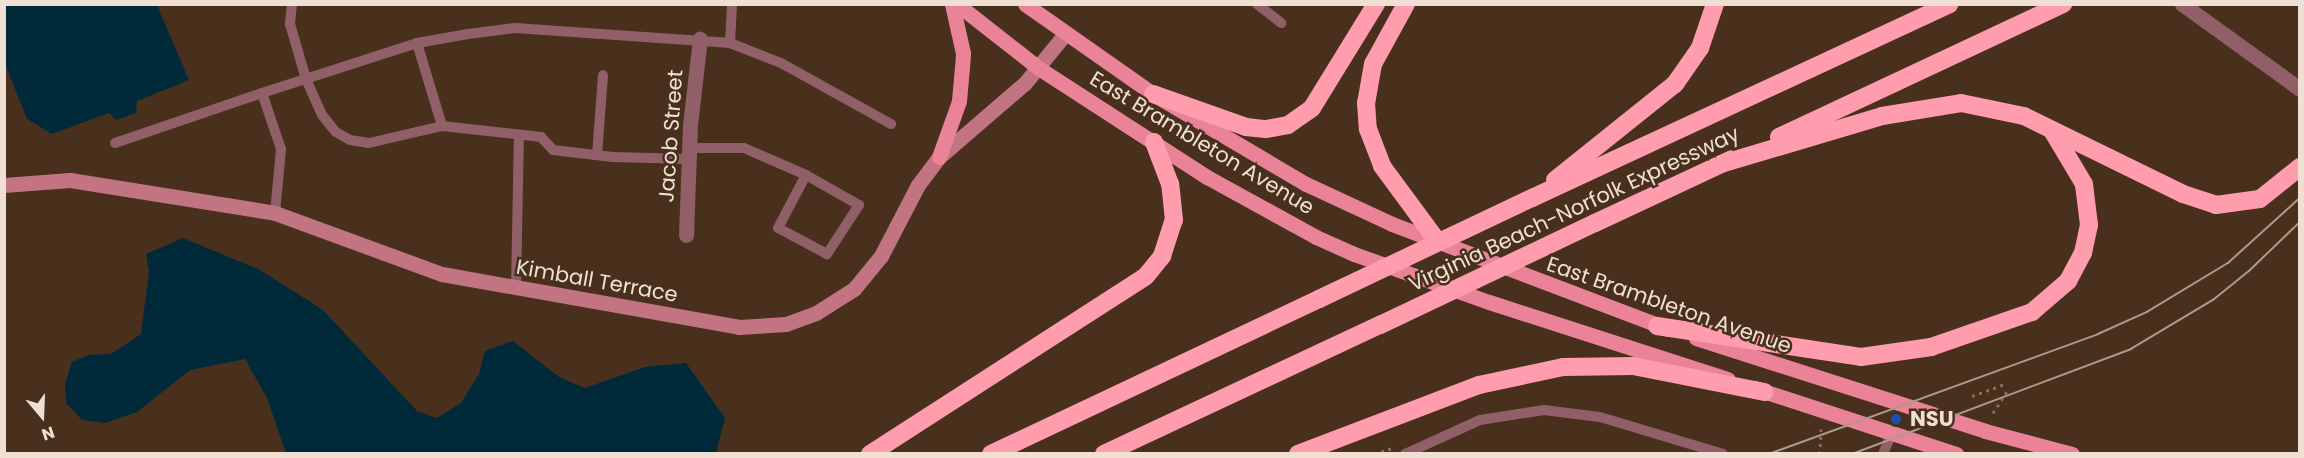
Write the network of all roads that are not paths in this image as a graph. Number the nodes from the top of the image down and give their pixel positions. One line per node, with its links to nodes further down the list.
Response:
1 (292, 4): 20 (lane)
2 (952, 4): 32 (main road)
3 (957, 4): 18 (main road, East Brambleton Avenue)
4 (1025, 4): 14 (main road, East Brambleton Avenue)
5 (1257, 4): 13 (lane)
6 (1376, 4): 23 (highway)
7 (1406, 4): 40 (highway)
8 (1715, 4): 37 (highway)
9 (1948, 4): 37 (highway, Virginia Beach-Norfolk Expressway)
10 (2063, 4): 33 (highway, Virginia Beach-Norfolk Expressway)
11 (2182, 4): 21 (street)
12 (731, 6): 16 (lane)
13 (1281, 23)
14 (1065, 34): 18 (street, Kimball Terrace); 23 (main road, East Brambleton Avenue)
15 (699, 39): 16 (lane); 17 (lane); 30 (street, Jacob Street)
16 (730, 42): 24 (lane)
17 (417, 43): 20 (lane); 25 (lane)
18 (1040, 69): 28 (main road, East Brambleton Avenue); 32 (street, Kimball Terrace)
19 (603, 75): 31 (lane)
20 (306, 80): 22 (lane); 25 (lane)
21 (2300, 89)
22 (262, 93): 29 (lane); 38 (lane)
23 (1153, 94): 40 (main road, East Brambleton Avenue)
24 (891, 124)
25 (442, 126): 27 (lane)
26 (2049, 128): 33 (highway); 34 (highway); 42 (highway)
27 (519, 135): 31 (lane); 41 (lane)
28 (1154, 142): 43 (main road, East Brambleton Avenue); 45 (highway)
29 (115, 143)
30 (689, 153): 31 (lane); 35 (lane); 39 (street, Jacob Street)
31 (597, 154)
32 (939, 157): 41 (street, Kimball Terrace)
33 (1721, 164): 47 (highway, Virginia Beach-Norfolk Expressway, bridge)
34 (2300, 167)
35 (806, 175): 35 (lane)
36 (4, 184): 38 (street, Kimball Terrace)
37 (1532, 198): 46 (highway, Virginia Beach-Norfolk Expressway, bridge)
38 (274, 213): 41 (street, Kimball Terrace)
39 (686, 235)
40 (1438, 242): 42 (main road, East Brambleton Avenue)
41 (516, 288)
42 (1657, 326): 53 (main road, East Brambleton Avenue)
43 (1764, 392): 44 (main road, East Brambleton Avenue); 48 (highway)
44 (1892, 433): 51 (lane); 52 (main road, East Brambleton Avenue)
45 (870, 453)
46 (992, 453)
47 (1104, 453)
48 (1298, 453)
49 (1405, 453): 50 (lane)
50 (1723, 453)
51 (1883, 453)
52 (1956, 453)
53 (2072, 453)

